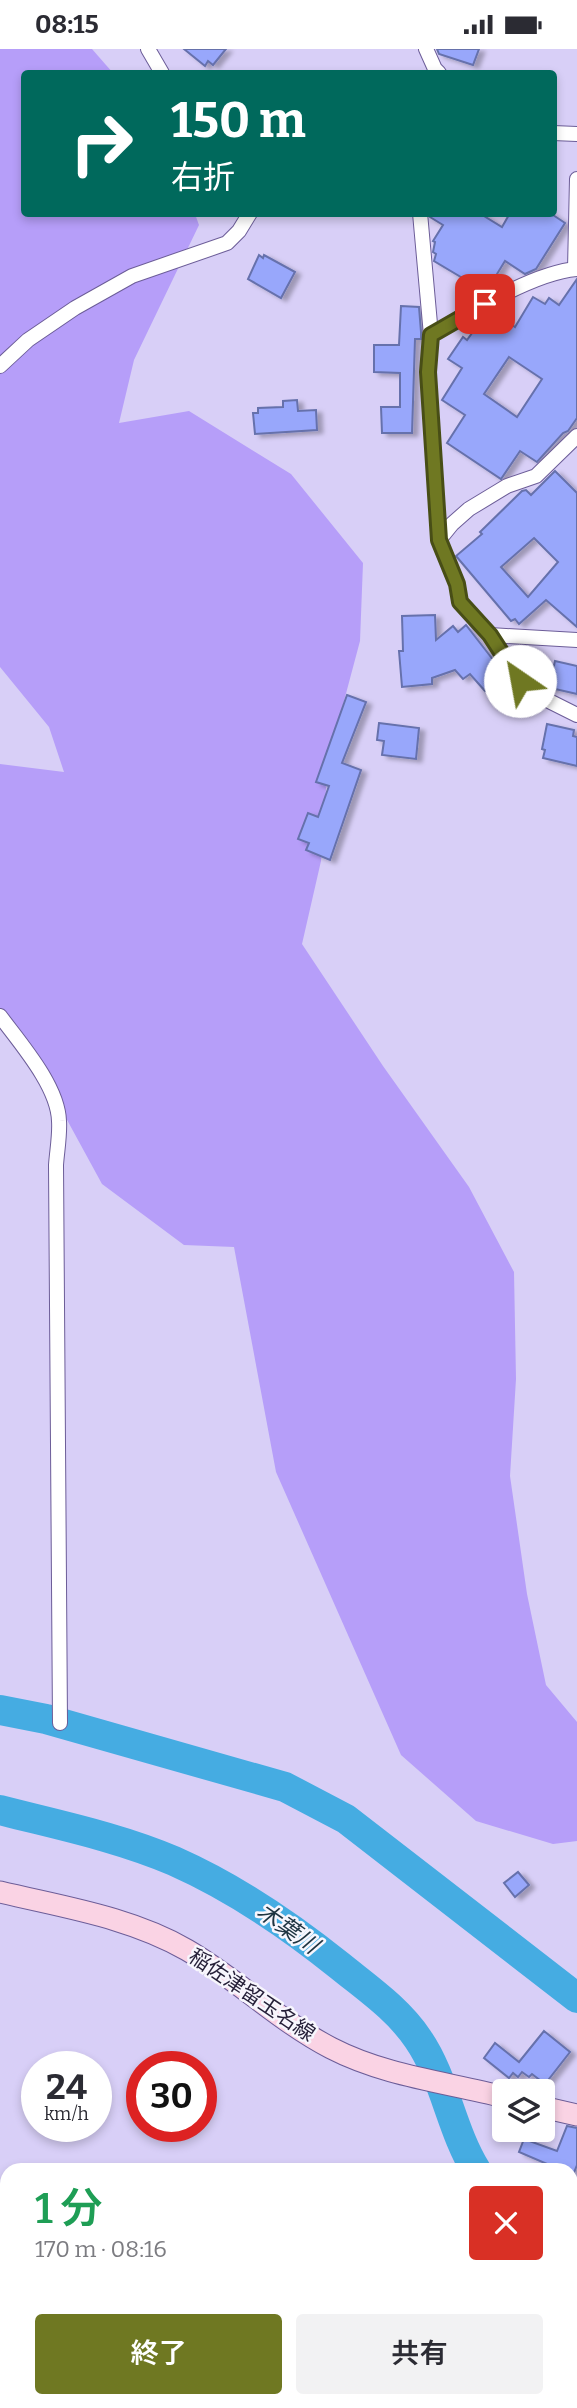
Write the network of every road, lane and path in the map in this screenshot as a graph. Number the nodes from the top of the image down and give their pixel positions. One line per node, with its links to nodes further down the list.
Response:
1 (148, 49): 3 (street)
2 (426, 49): 4 (street)
3 (160, 70)
4 (436, 70)
5 (557, 133): 6 (street)
6 (577, 134)
7 (577, 179): 10 (street)
8 (248, 217): 12 (street)
9 (420, 217): 11 (street)
10 (576, 269): 11 (street)
11 (431, 335): 14 (street)
12 (0, 366)
13 (577, 436): 14 (street)
14 (439, 540): 15 (street)
15 (490, 635): 16 (street); 17 (street)
16 (577, 639)
17 (577, 715)
18 (0, 1016): 19 (street)
19 (60, 1723)
20 (0, 1892): 21 (main road, 稲佐津留玉名線)
21 (492, 2094)
22 (555, 2110): 23 (main road)
23 (577, 2115)

